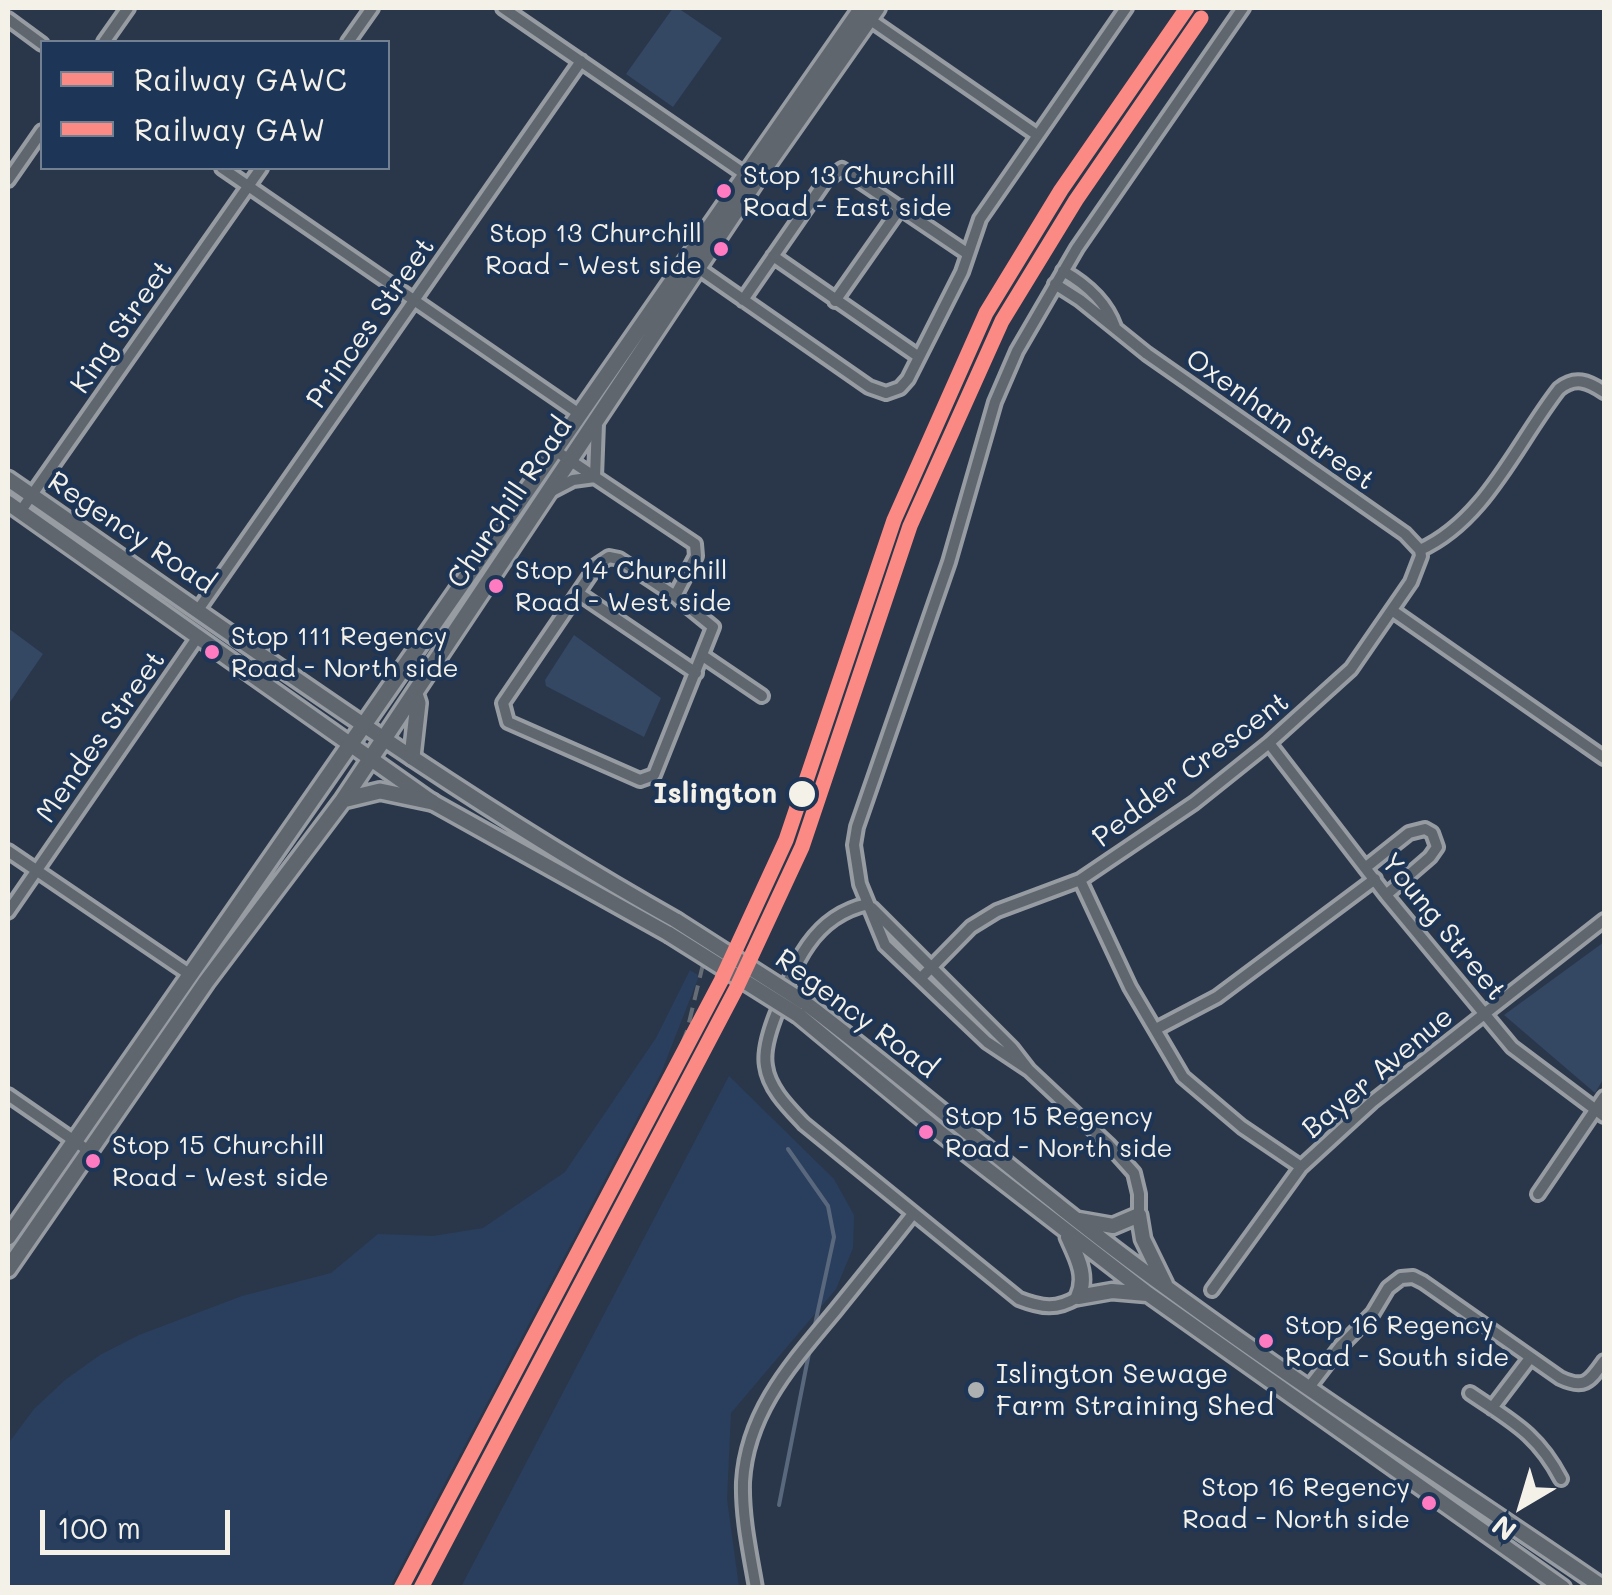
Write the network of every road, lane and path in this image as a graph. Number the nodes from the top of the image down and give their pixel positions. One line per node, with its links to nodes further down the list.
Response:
1 (128, 8): 8 (street)
2 (372, 8): 9 (street)
3 (503, 8): 11 (street)
4 (1126, 8): 13 (street)
5 (1244, 8): 23 (street)
6 (866, 10): 13 (street); 16 (main road, Churchill Road)
7 (8, 19): 10 (street)
8 (105, 40)
9 (349, 40)
10 (40, 43)
11 (581, 61): 16 (street); 25 (street, Princes Street)
12 (40, 133): 17 (street)
13 (1037, 134): 20 (street)
14 (225, 170): 18 (street)
15 (260, 170): 18 (street, King Street)
16 (750, 178): 22 (main road, Churchill Road)
17 (8, 180)
18 (248, 186): 25 (street); 38 (street, King Street)
19 (900, 207): 20 (street); 21 (street); 27 (street)
20 (968, 254): 29 (street)
21 (774, 256): 26 (street); 27 (street)
22 (692, 264): 26 (street); 31 (main road, Churchill Road); 32 (main road, Churchill Road)
23 (1062, 271): 24 (street); 28 (street, Oxenham Street)
24 (1055, 284): 28 (street, Oxenham Street); 65 (street)
25 (414, 300): 31 (street); 43 (street, Princes Street)
26 (743, 300): 29 (street)
27 (836, 301): 29 (street)
28 (1114, 327): 40 (street, Oxenham Street)
29 (919, 357)
30 (1604, 392): 40 (street)
31 (578, 413): 33 (main road, Churchill Road)
32 (597, 417): 34 (main road, Churchill Road); 35 (street)
33 (553, 449): 34 (street); 50 (main road, Churchill Road)
34 (569, 460): 35 (street); 37 (main road, Churchill Road)
35 (596, 478): 37 (street); 42 (street)
36 (8, 479): 38 (main road, Regency Road)
37 (546, 494): 48 (main road, Churchill Road)
38 (32, 496): 39 (street, King Street); 43 (main road, Regency Road)
39 (14, 508): 45 (main road, Regency Road)
40 (1420, 550): 44 (street, Pedder Crescent)
41 (578, 593): 42 (street); 47 (street); 47 (street)
42 (675, 596): 46 (street)
43 (198, 610): 50 (main road, Regency Road)
44 (1394, 612): 52 (street, Pedder Crescent); 56 (street)
45 (197, 638): 53 (main road, Regency Road); 61 (street, Mendes Street)
46 (703, 656): 47 (street); 49 (street)
47 (696, 673)
48 (415, 694): 51 (main road, Churchill Road); 54 (main road)
49 (762, 696)
50 (364, 724): 51 (main road, Regency Road); 53 (main road, Churchill Road)
51 (383, 738): 54 (main road, Regency Road); 55 (main road, Churchill Road)
52 (1270, 743): 60 (street, Young Street); 63 (street, Pedder Crescent)
53 (350, 744): 55 (main road, Regency Road); 70 (main road, Churchill Road)
54 (412, 757): 68 (main road, Regency Road)
55 (370, 758): 57 (main road, Churchill Road); 58 (main road, Regency Road)
56 (1604, 758)
57 (344, 800): 58 (main road); 79 (main road, Churchill Road)
58 (432, 802): 68 (main road, Regency Road)
59 (8, 851): 61 (street)
60 (1365, 868): 62 (street, Young Street); 64 (street)
61 (36, 870): 66 (street, Mendes Street); 70 (street)
62 (1375, 879): 64 (street, Young Street); 73 (street)
63 (1080, 880): 69 (street, Pedder Crescent); 73 (street)
64 (1386, 895): 72 (street, Young Street)
65 (868, 904): 69 (street); 71 (street); 82 (street)
66 (8, 912)
67 (1604, 920): 72 (street, Bayer Avenue)
68 (673, 928): 84 (main road, Regency Road, bridge)
69 (932, 967): 71 (street, Pedder Crescent); 74 (street)
70 (189, 974): 78 (main road, Churchill Road)
71 (921, 978): 74 (street)
72 (1483, 1014): 77 (street, Young Street); 80 (street, Bayer Avenue)
73 (1156, 1028): 80 (street)
74 (1029, 1070): 83 (street)
75 (8, 1096): 78 (street)
76 (1604, 1097): 77 (street)
77 (1600, 1113): 81 (street)
78 (74, 1141): 79 (street); 85 (main road, Churchill Road)
79 (88, 1151): 86 (main road, Churchill Road)
80 (1300, 1167): 89 (street, Bayer Avenue)
81 (1538, 1194)
82 (912, 1215): 91 (street); 102 (street)
83 (1138, 1215): 84 (main road); 88 (main road)
84 (1070, 1225): 88 (main road, Regency Road); 90 (main road, Regency Road); 91 (main road)
85 (8, 1238)
86 (11, 1264): 87 (main road)
87 (8, 1288)
88 (1168, 1289): 94 (main road, Regency Road)
89 (1212, 1290)
90 (1148, 1294): 91 (main road); 96 (main road, Regency Road)
91 (1078, 1297)
92 (1530, 1358): 93 (street); 94 (street); 97 (street)
93 (1604, 1360)
94 (1310, 1386): 96 (main road); 99 (main road, Regency Road)
95 (1470, 1393): 97 (street)
96 (1300, 1401): 100 (main road, Regency Road)
97 (1492, 1408): 98 (street)
98 (1561, 1479)
99 (1491, 1510): 100 (main road); 105 (main road, Regency Road)
100 (1479, 1529): 101 (main road, Regency Road)
101 (1540, 1571): 103 (main road); 104 (main road, Regency Road)
102 (756, 1588)
103 (1546, 1588)
104 (1563, 1588)
105 (1604, 1588)

